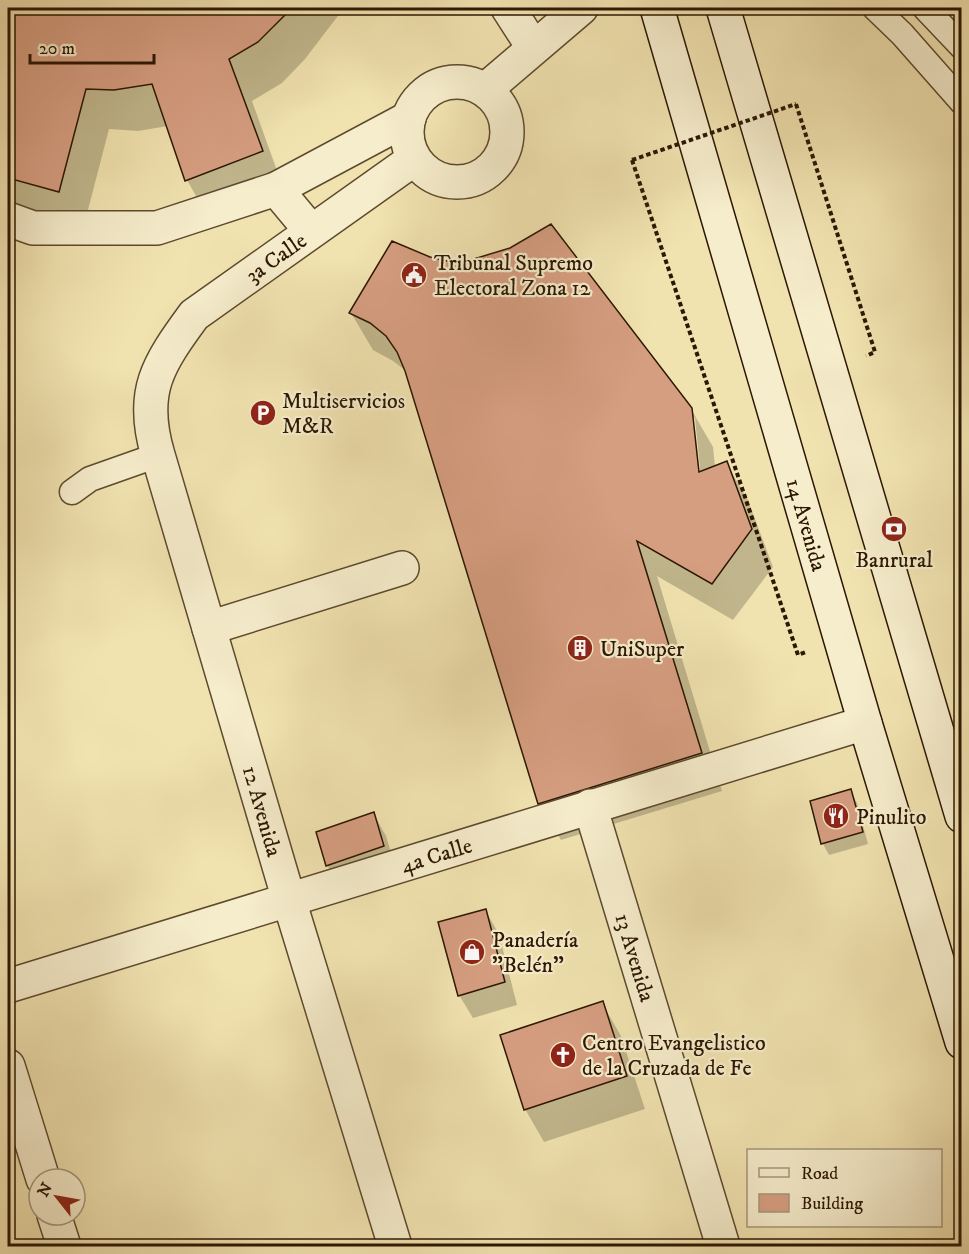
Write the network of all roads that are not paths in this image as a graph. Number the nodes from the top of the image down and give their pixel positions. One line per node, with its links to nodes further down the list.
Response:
1 (508, 8): 7 (street)
2 (581, 8): 7 (street)
3 (657, 8): 21 (street, 14 Avenida)
4 (723, 8): 23 (street)
5 (875, 8): 10 (lane)
6 (924, 8): 8 (lane)
7 (533, 47): 9 (street)
8 (962, 47)
9 (485, 90): 11 (street); 12 (street)
10 (962, 102)
11 (409, 118): 12 (street); 13 (street)
12 (414, 159): 15 (street, 3a Calle)
13 (276, 189): 14 (street); 15 (street)
14 (8, 219)
15 (311, 231): 16 (street, 3a Calle)
16 (156, 373): 17 (street, 12 Avenida)
17 (158, 455): 18 (lane); 20 (street, 12 Avenida)
18 (72, 492)
19 (402, 568): 20 (street)
20 (209, 628): 24 (street, 12 Avenida)
21 (865, 723): 22 (street, 4a Calle); 26 (street, 14 Avenida)
22 (590, 806): 24 (street, 4a Calle); 32 (street, 13 Avenida)
23 (962, 816)
24 (289, 900): 25 (street, 4a Calle); 31 (street, 12 Avenida)
25 (8, 986)
26 (962, 1042)
27 (8, 1066): 28 (street)
28 (39, 1167)
29 (58, 1227): 30 (street)
30 (64, 1246)
31 (395, 1246)
32 (723, 1246)

